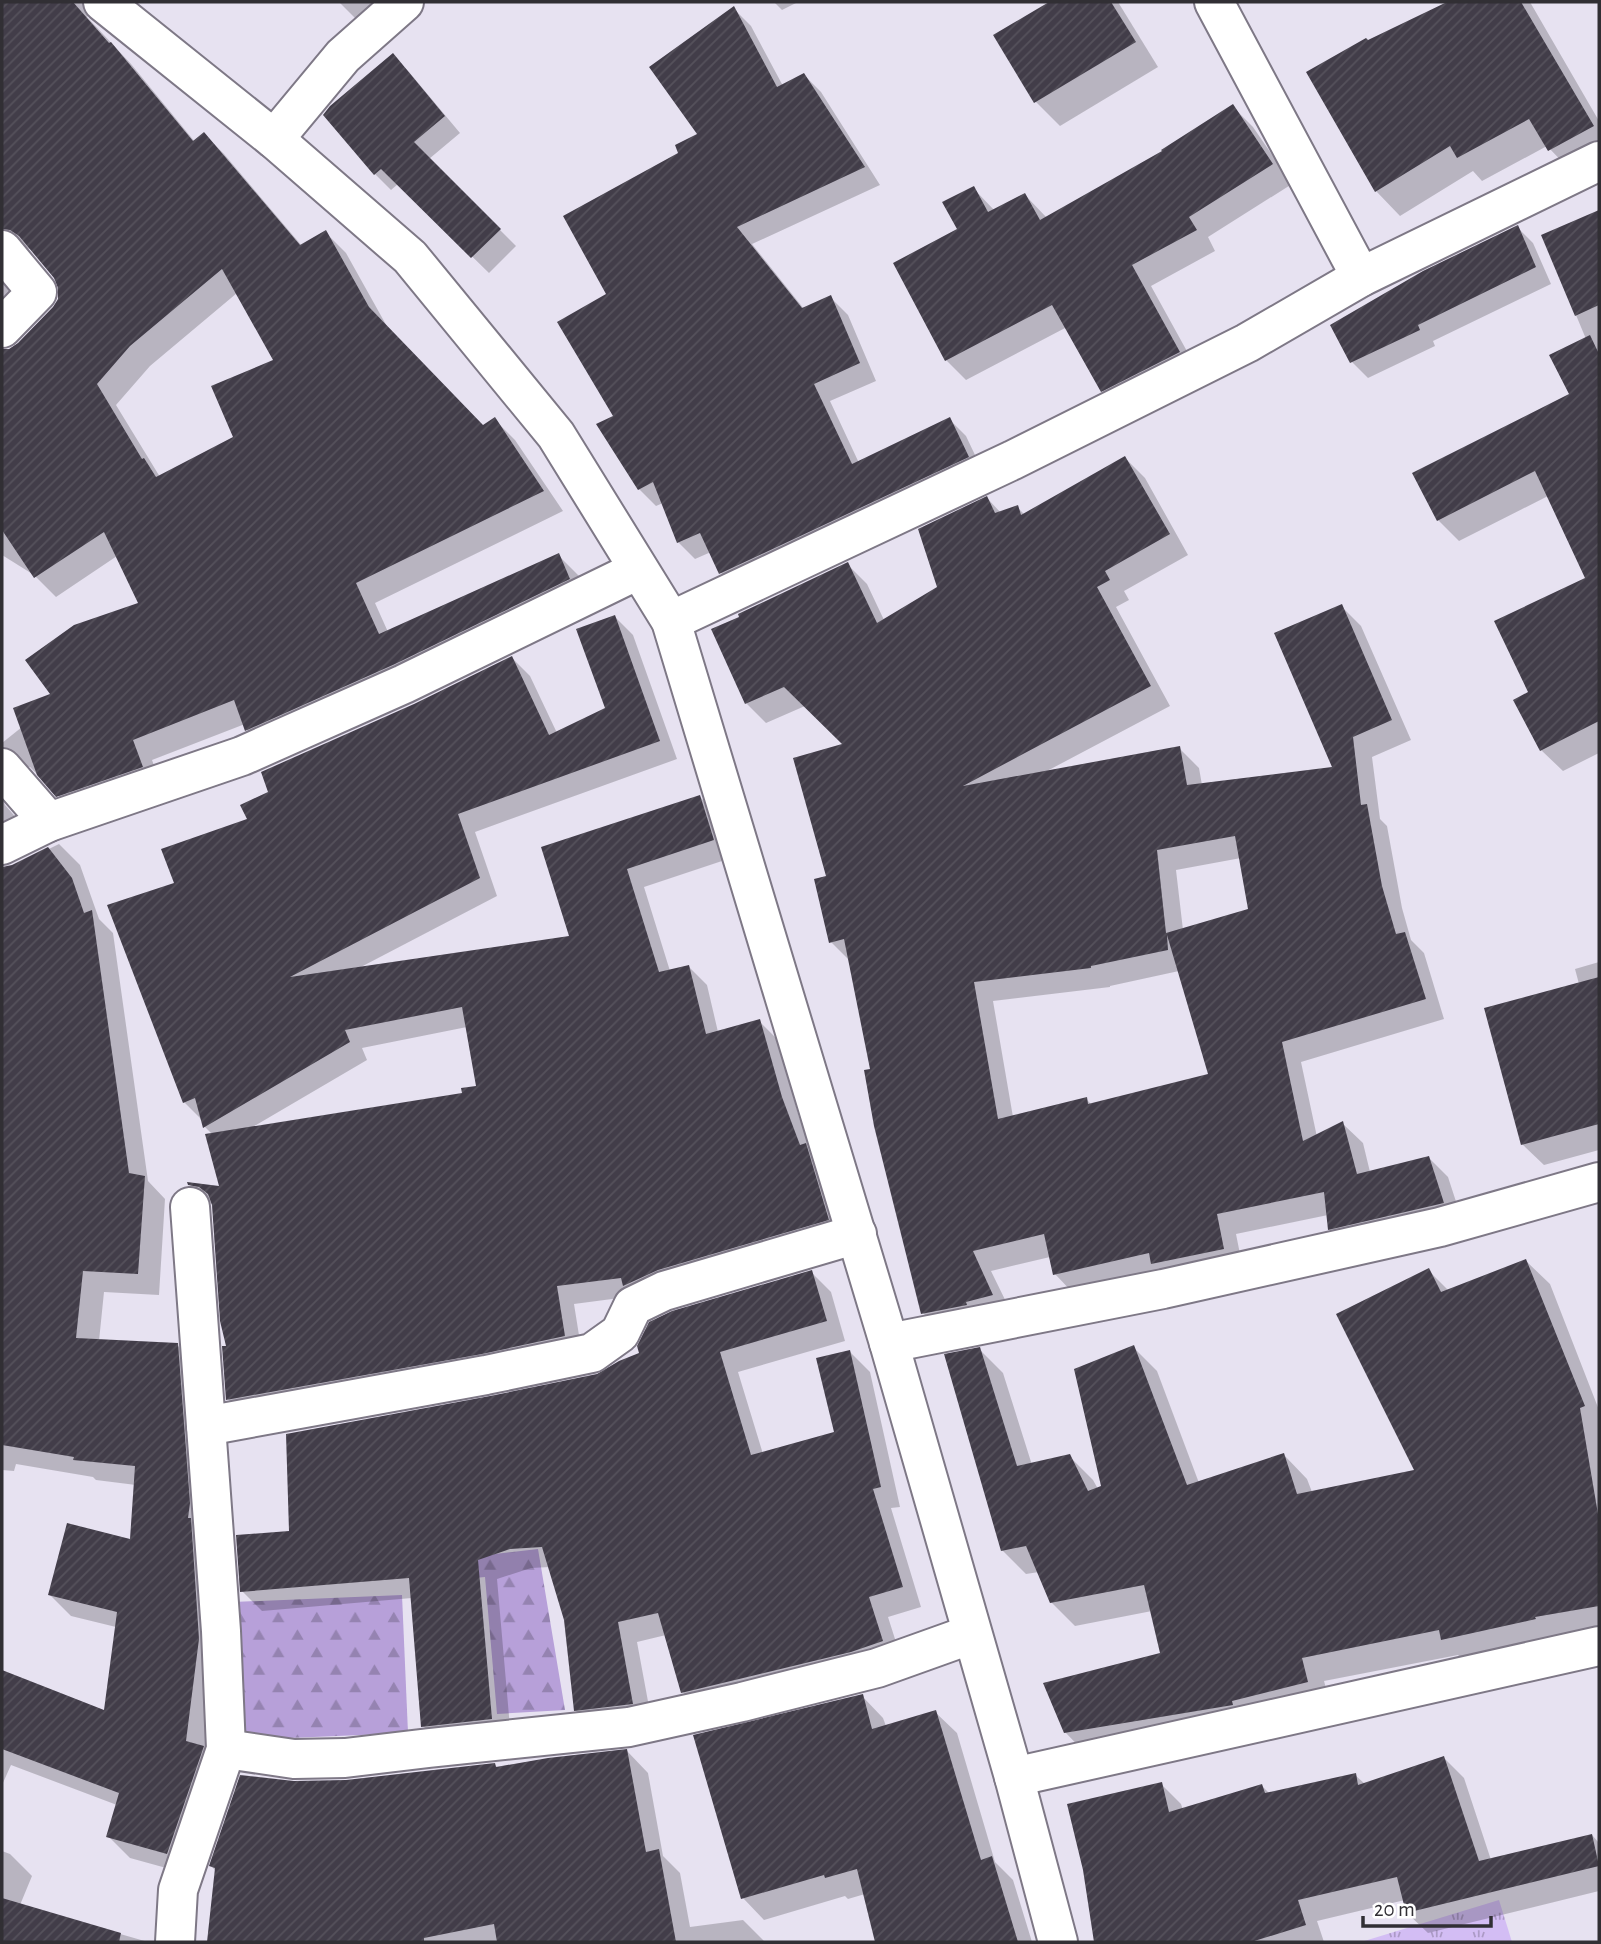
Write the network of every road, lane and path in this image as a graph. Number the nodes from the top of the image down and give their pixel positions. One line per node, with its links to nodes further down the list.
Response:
1 (103, 2): 4 (street)
2 (404, 2): 4 (street)
3 (1214, 2): 7 (street)
4 (274, 139): 9 (street)
5 (1599, 161): 7 (street)
6 (2, 250): 8 (street)
7 (1361, 276): 10 (street)
8 (2, 328)
9 (638, 570): 10 (street); 12 (street)
10 (671, 621): 16 (street)
11 (2, 768): 12 (street)
12 (49, 822): 13 (street)
13 (2, 845)
14 (1599, 1182): 17 (street)
15 (190, 1207): 18 (street)
16 (857, 1234): 17 (street); 18 (street)
17 (889, 1343): 19 (street)
18 (205, 1426): 21 (street)
19 (972, 1634): 21 (street); 22 (street)
20 (1599, 1646): 22 (street)
21 (226, 1749): 23 (street)
22 (1014, 1777): 24 (street)
23 (175, 1942)
24 (1058, 1942)

